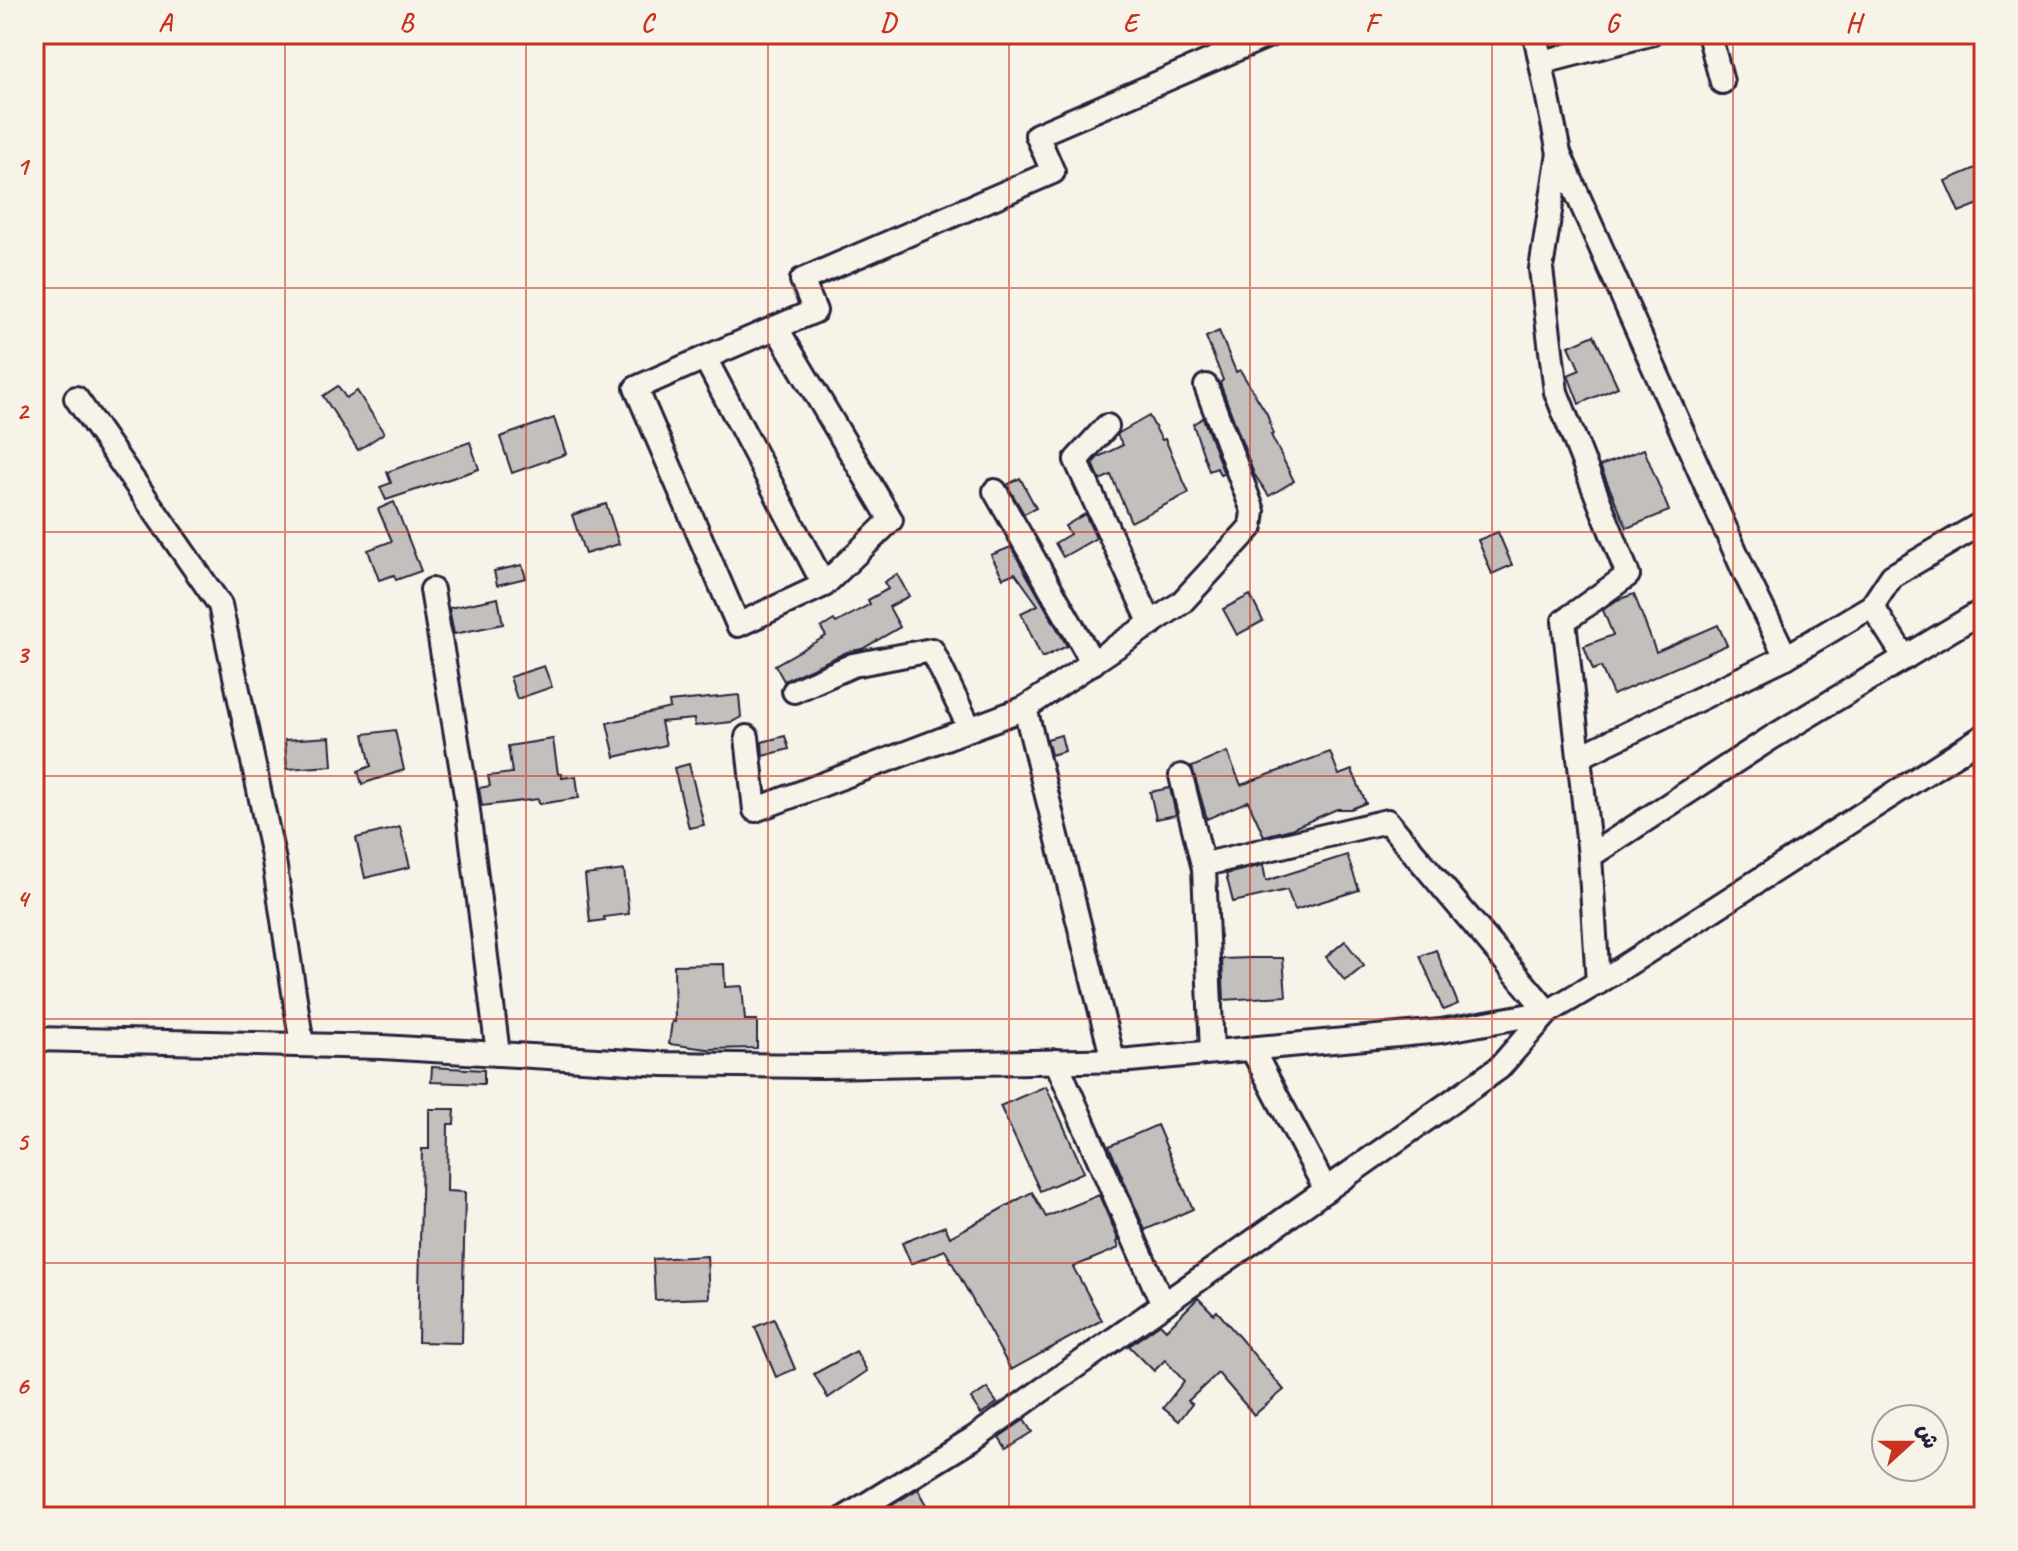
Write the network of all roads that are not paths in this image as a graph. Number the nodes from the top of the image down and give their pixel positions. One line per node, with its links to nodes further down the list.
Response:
1 (1535, 34): 5 (street)
2 (1650, 34): 5 (street)
3 (1709, 34): 6 (street)
4 (1264, 35): 8 (street)
5 (1543, 62): 7 (street)
6 (1722, 82)
7 (1559, 153): 20 (street); 28 (street)
8 (776, 327): 9 (street); 15 (street)
9 (705, 358): 15 (street); 15 (street)
10 (1206, 386): 19 (street)
11 (76, 398): 35 (street)
12 (1107, 426): 19 (street)
13 (995, 491): 22 (street)
14 (1984, 522): 17 (street)
15 (824, 585)
16 (432, 590): 38 (street)
17 (1872, 606): 20 (street); 21 (street)
18 (1984, 610): 21 (street)
19 (1151, 624): 22 (street)
20 (1786, 657): 28 (street)
21 (1905, 658): 30 (street)
22 (1093, 663): 24 (street)
23 (794, 691): 25 (street)
24 (1025, 708): 25 (street); 39 (street)
25 (970, 729): 27 (street)
26 (1984, 736): 32 (street)
27 (747, 737)
28 (1579, 757): 30 (street)
29 (1181, 776): 37 (street)
30 (1590, 856): 32 (street)
31 (1210, 863): 33 (street)
32 (1598, 983): 33 (street)
33 (1548, 1012): 36 (street); 41 (street)
34 (34, 1039): 35 (street)
35 (302, 1045): 38 (street)
36 (1252, 1049): 37 (street); 41 (street)
37 (1212, 1052): 39 (street)
38 (498, 1054): 40 (street)
39 (1113, 1060): 40 (street)
40 (1056, 1061): 42 (street)
41 (1326, 1190): 42 (street)
42 (1163, 1305): 43 (street)
43 (846, 1517)

